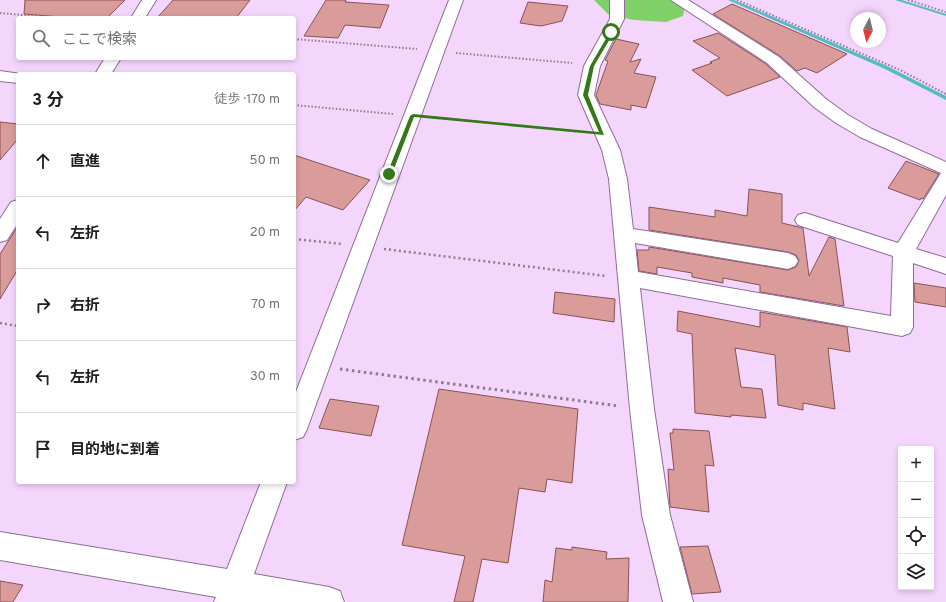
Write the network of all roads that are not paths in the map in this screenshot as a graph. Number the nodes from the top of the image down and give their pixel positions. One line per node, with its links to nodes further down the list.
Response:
1 (149, 0): 5 (street)
2 (456, 0): 20 (street)
3 (617, 0): 14 (street)
4 (678, 0): 10 (street)
5 (139, 16)
6 (112, 60): 7 (street)
7 (104, 72)
8 (0, 76): 9 (street)
9 (16, 78)
10 (946, 169)
11 (946, 178): 16 (street)
12 (16, 210): 15 (street)
13 (805, 220): 16 (street)
14 (623, 234): 17 (street); 19 (street)
15 (0, 235)
16 (903, 253): 18 (street); 19 (street)
17 (788, 261)
18 (946, 266)
19 (628, 278): 25 (street)
20 (296, 424)
21 (273, 484): 23 (street)
22 (0, 546): 23 (street)
23 (232, 593): 24 (street)
24 (329, 602)
25 (678, 602)

